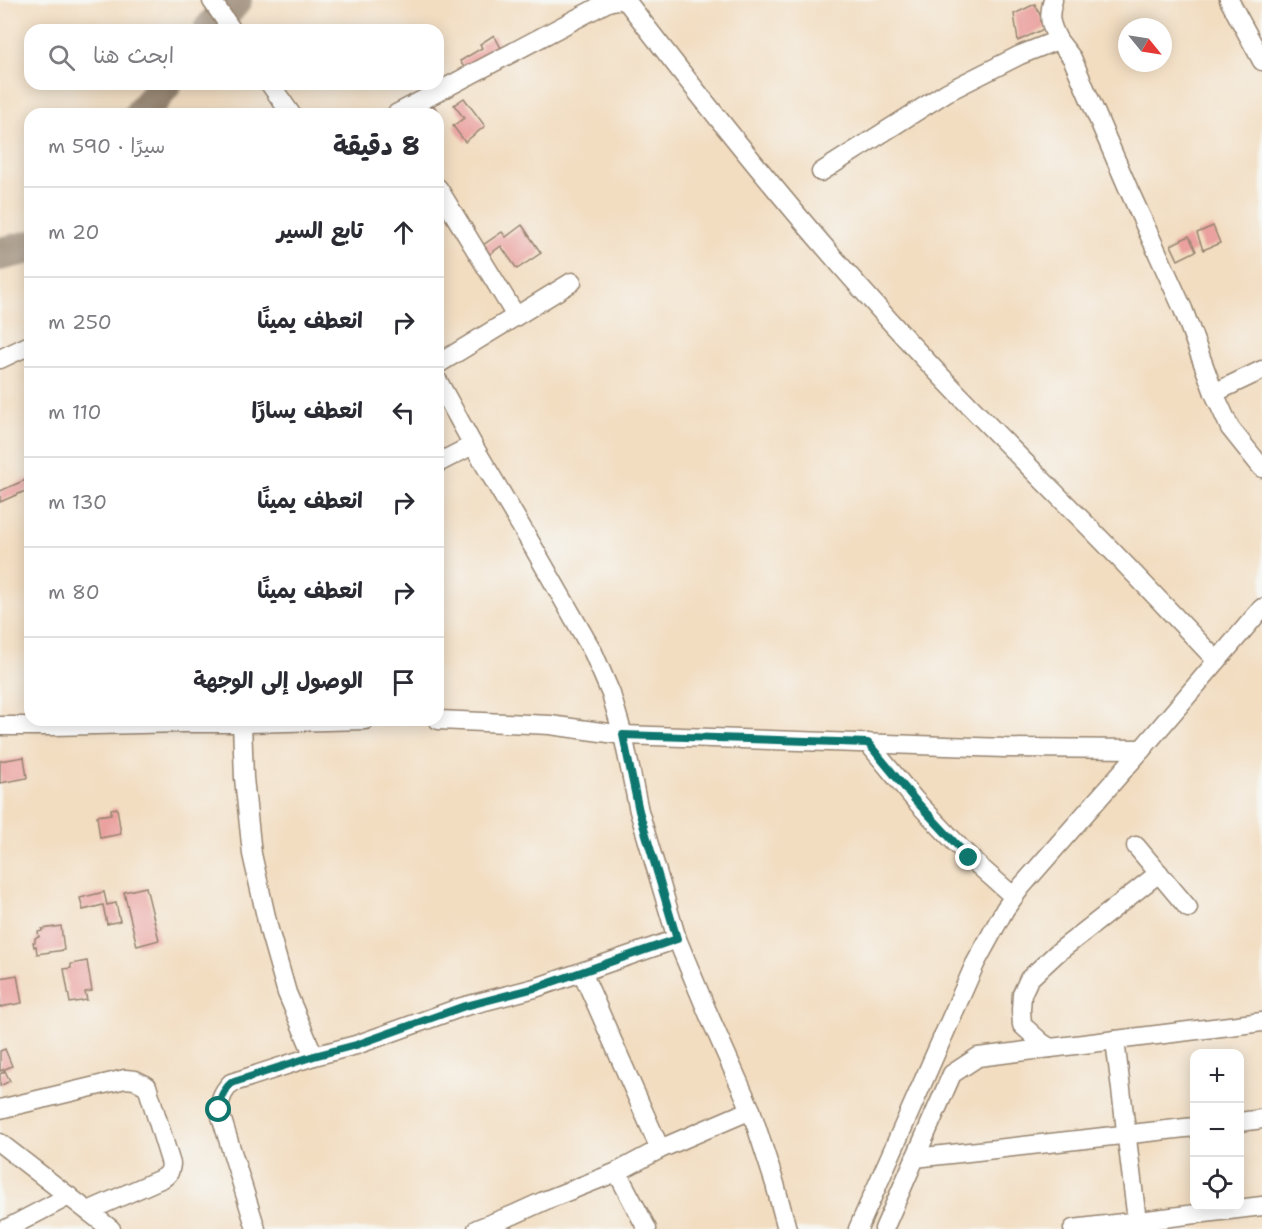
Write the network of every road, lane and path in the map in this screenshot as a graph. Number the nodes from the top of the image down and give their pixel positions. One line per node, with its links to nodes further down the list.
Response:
1 (616, 0): 9 (street)
2 (622, 0): 28 (street)
3 (1053, 0): 7 (street)
4 (1229, 0): 8 (street)
5 (212, 2): 6 (street)
6 (228, 24)
7 (1058, 40): 14 (street); 23 (street)
8 (1262, 61)
9 (444, 89)
10 (274, 90): 12 (street)
11 (441, 90): 13 (street)
12 (287, 108)
13 (407, 108)
14 (821, 172)
15 (444, 198): 17 (street)
16 (572, 282): 17 (street)
17 (516, 316): 20 (street)
18 (24, 348): 19 (street)
19 (0, 359)
20 (444, 360)
21 (1262, 370): 23 (street)
22 (444, 392): 24 (street)
23 (1214, 393): 26 (street)
24 (473, 445): 25 (street); 35 (street)
25 (444, 460)
26 (1262, 468)
27 (1262, 608): 28 (street)
28 (1217, 661): 37 (street)
29 (444, 720): 35 (street)
30 (0, 726): 32 (street)
31 (24, 726): 33 (street)
32 (24, 726)
33 (52, 726)
34 (242, 726): 49 (street)
35 (623, 735): 36 (street); 42 (street)
36 (868, 743): 37 (street); 40 (street)
37 (1142, 749): 40 (street)
38 (1136, 846): 39 (street)
39 (1159, 873): 41 (street); 45 (street)
40 (1013, 896): 71 (street)
41 (1188, 908)
42 (677, 939): 43 (street); 51 (street)
43 (582, 972): 49 (street); 57 (street)
44 (1262, 1022): 46 (street)
45 (1022, 1025): 47 (street); 48 (street)
46 (1115, 1040): 47 (street); 55 (street)
47 (1050, 1048): 48 (street)
48 (998, 1054): 58 (street)
49 (314, 1056): 67 (street)
50 (0, 1109): 62 (street)
51 (751, 1110): 57 (street); 70 (street)
52 (1262, 1119): 53 (street)
53 (1244, 1121)
54 (1190, 1126): 55 (street)
55 (1126, 1134): 58 (street); 64 (street)
56 (0, 1143): 60 (street)
57 (660, 1149): 59 (street)
58 (915, 1158): 72 (street)
59 (617, 1172): 63 (street); 69 (street)
60 (69, 1196): 62 (street); 65 (street)
61 (1262, 1206): 64 (street)
62 (88, 1211): 66 (street)
63 (517, 1222): 68 (street)
64 (1138, 1225): 73 (street)
65 (6, 1229)
66 (111, 1229)
67 (256, 1229)
68 (477, 1229)
69 (647, 1229)
70 (787, 1229)
71 (858, 1229)
72 (884, 1229)
73 (1074, 1229)

